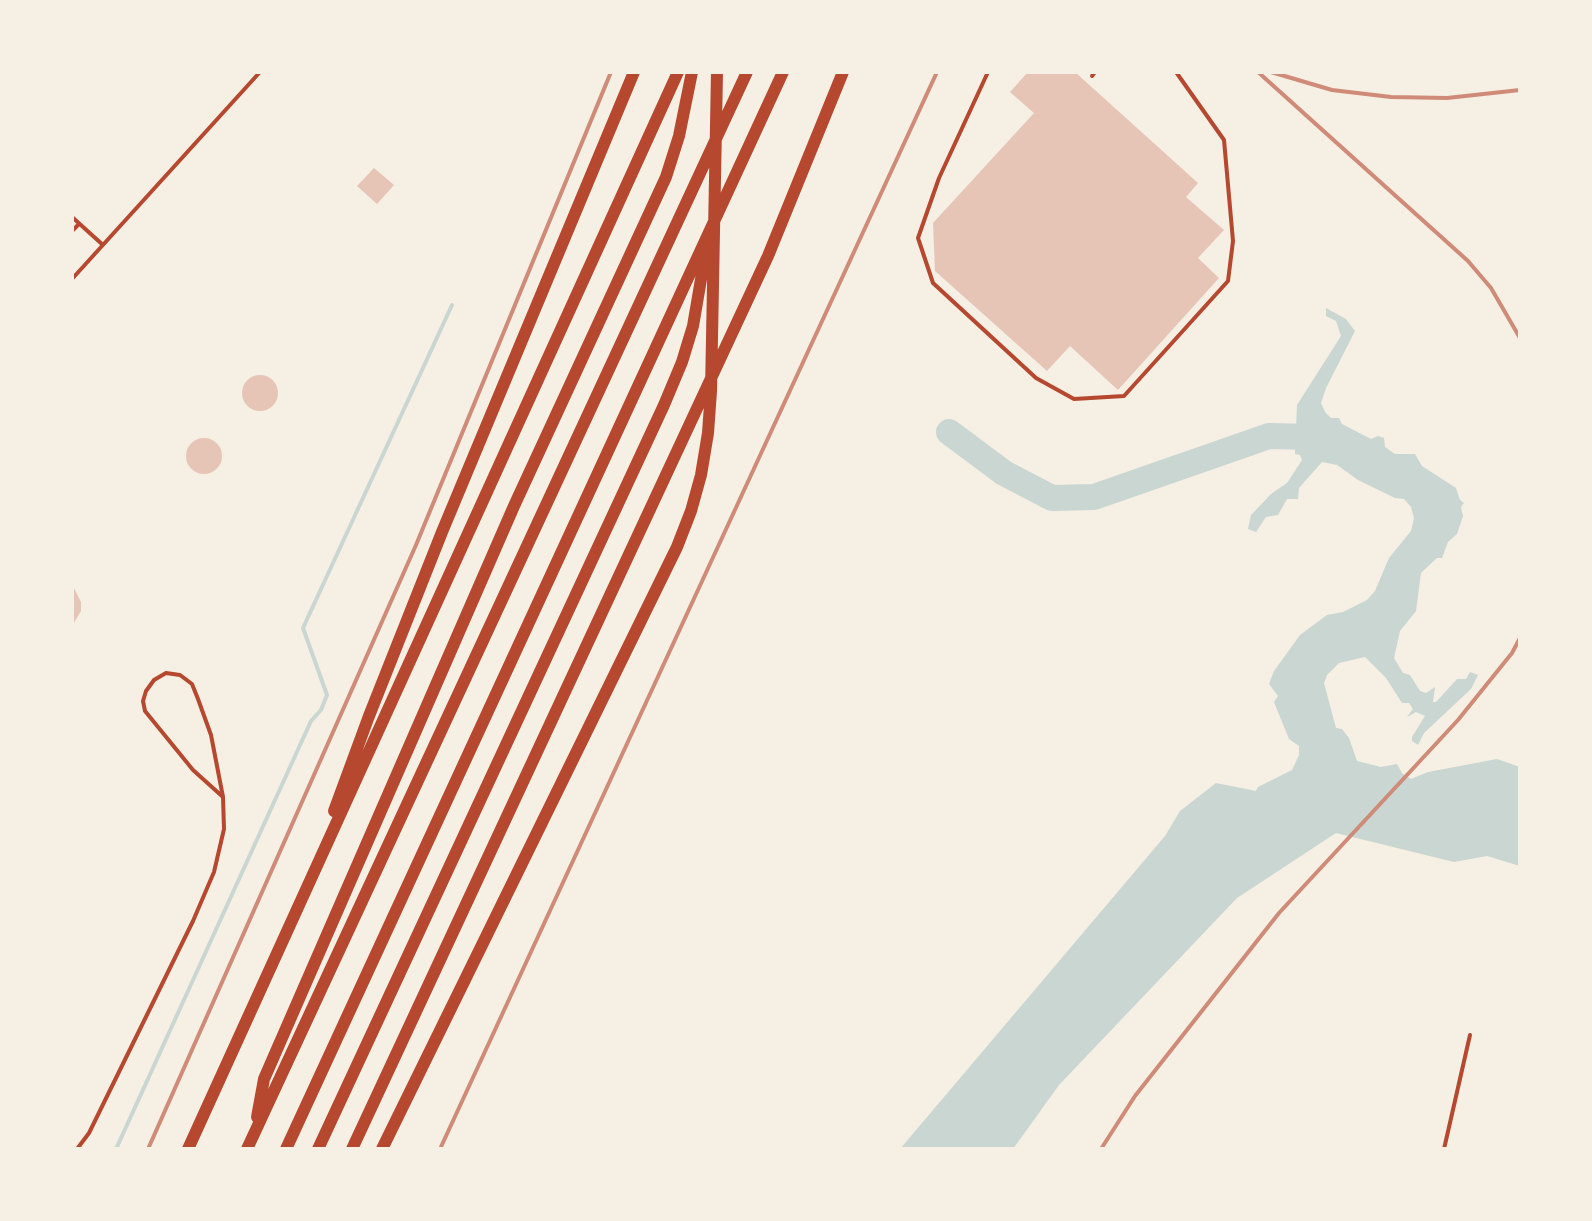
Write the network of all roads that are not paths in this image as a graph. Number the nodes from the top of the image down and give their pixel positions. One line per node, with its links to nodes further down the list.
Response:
1 (260, 72): 15 (lane)
2 (634, 72): 18 (highway)
3 (678, 72): 18 (highway)
4 (692, 72): 20 (highway)
5 (717, 72): 11 (highway)
6 (747, 72): 20 (highway)
7 (783, 72): 24 (highway)
8 (843, 72): 26 (highway)
9 (988, 72): 10 (lane)
10 (1176, 72)
11 (714, 171): 25 (highway); 27 (highway)
12 (72, 217): 13 (lane)
13 (79, 224): 14 (lane); 15 (lane)
14 (72, 231)
15 (103, 245): 16 (lane)
16 (72, 279)
17 (223, 797): 17 (lane); 21 (lane)
18 (306, 886): 22 (highway)
19 (1470, 1035): 28 (lane)
20 (255, 1132): 23 (highway)
21 (77, 1149)
22 (188, 1149)
23 (247, 1149)
24 (286, 1149)
25 (318, 1149)
26 (352, 1149)
27 (382, 1149)
28 (1444, 1149)

